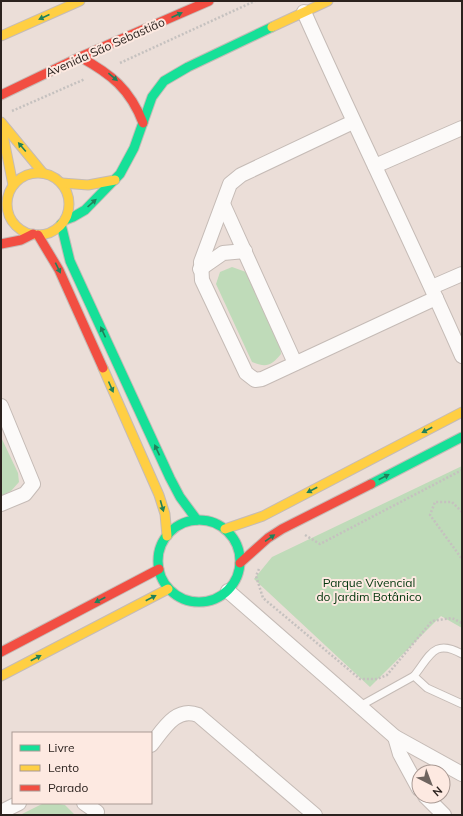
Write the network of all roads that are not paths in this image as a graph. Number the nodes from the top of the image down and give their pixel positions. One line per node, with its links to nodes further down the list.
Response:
1 (80, 1): 5 (street)
2 (209, 1): 8 (street, Avenida São Sebastião, one-way to 2)
3 (328, 1): 6 (street)
4 (48, 3): 5 (street)
5 (63, 8): 7 (street, one-way to 7)
6 (304, 12): 10 (street); 12 (street)
7 (1, 36)
8 (80, 57): 9 (street, Avenida São Sebastião); 12 (street, one-way to 12)
9 (1, 95)
10 (353, 122): 14 (street); 19 (street)
11 (1, 123): 15 (street, one-way to 11); 18 (street)
12 (143, 123): 16 (street)
13 (462, 128): 14 (street)
14 (375, 166): 28 (street)
15 (43, 173): 17 (street); 18 (street)
16 (115, 180): 17 (street); 22 (street, one-way to 16)
17 (62, 183): 22 (street)
18 (13, 185): 20 (street)
19 (223, 204): 25 (street); 26 (street)
20 (7, 206): 21 (street); 23 (street)
21 (1, 214)
22 (63, 222): 23 (street); 35 (street, one-way to 22)
23 (35, 235): 24 (street); 37 (street, one-way to 37)
24 (1, 244)
25 (245, 251): 26 (street); 30 (street)
26 (200, 270): 30 (street)
27 (462, 274): 28 (street)
28 (434, 292): 29 (street); 30 (street)
29 (462, 356)
30 (295, 363)
31 (1, 406): 34 (street)
32 (462, 412): 36 (street, one-way to 36)
33 (462, 437): 38 (street, one-way to 33)
34 (1, 504)
35 (197, 520): 36 (street); 37 (street)
36 (225, 529): 38 (street)
37 (167, 536): 39 (street)
38 (240, 563): 41 (street)
39 (159, 569): 40 (street); 42 (street, one-way to 42)
40 (168, 589): 41 (street); 44 (street, one-way to 40)
41 (228, 591): 47 (street)
42 (1, 652)
43 (462, 654): 45 (lane)
44 (1, 676)
45 (414, 676): 46 (lane); 47 (lane)
46 (462, 704)
47 (360, 706): 48 (street)
48 (396, 737): 50 (street); 51 (street)
49 (152, 744): 57 (street)
50 (411, 774)
51 (462, 774)
52 (17, 804): 56 (street)
53 (86, 804): 55 (street)
54 (433, 804): 58 (street)
55 (99, 810)
56 (1, 812)
57 (315, 815)
58 (444, 815)

